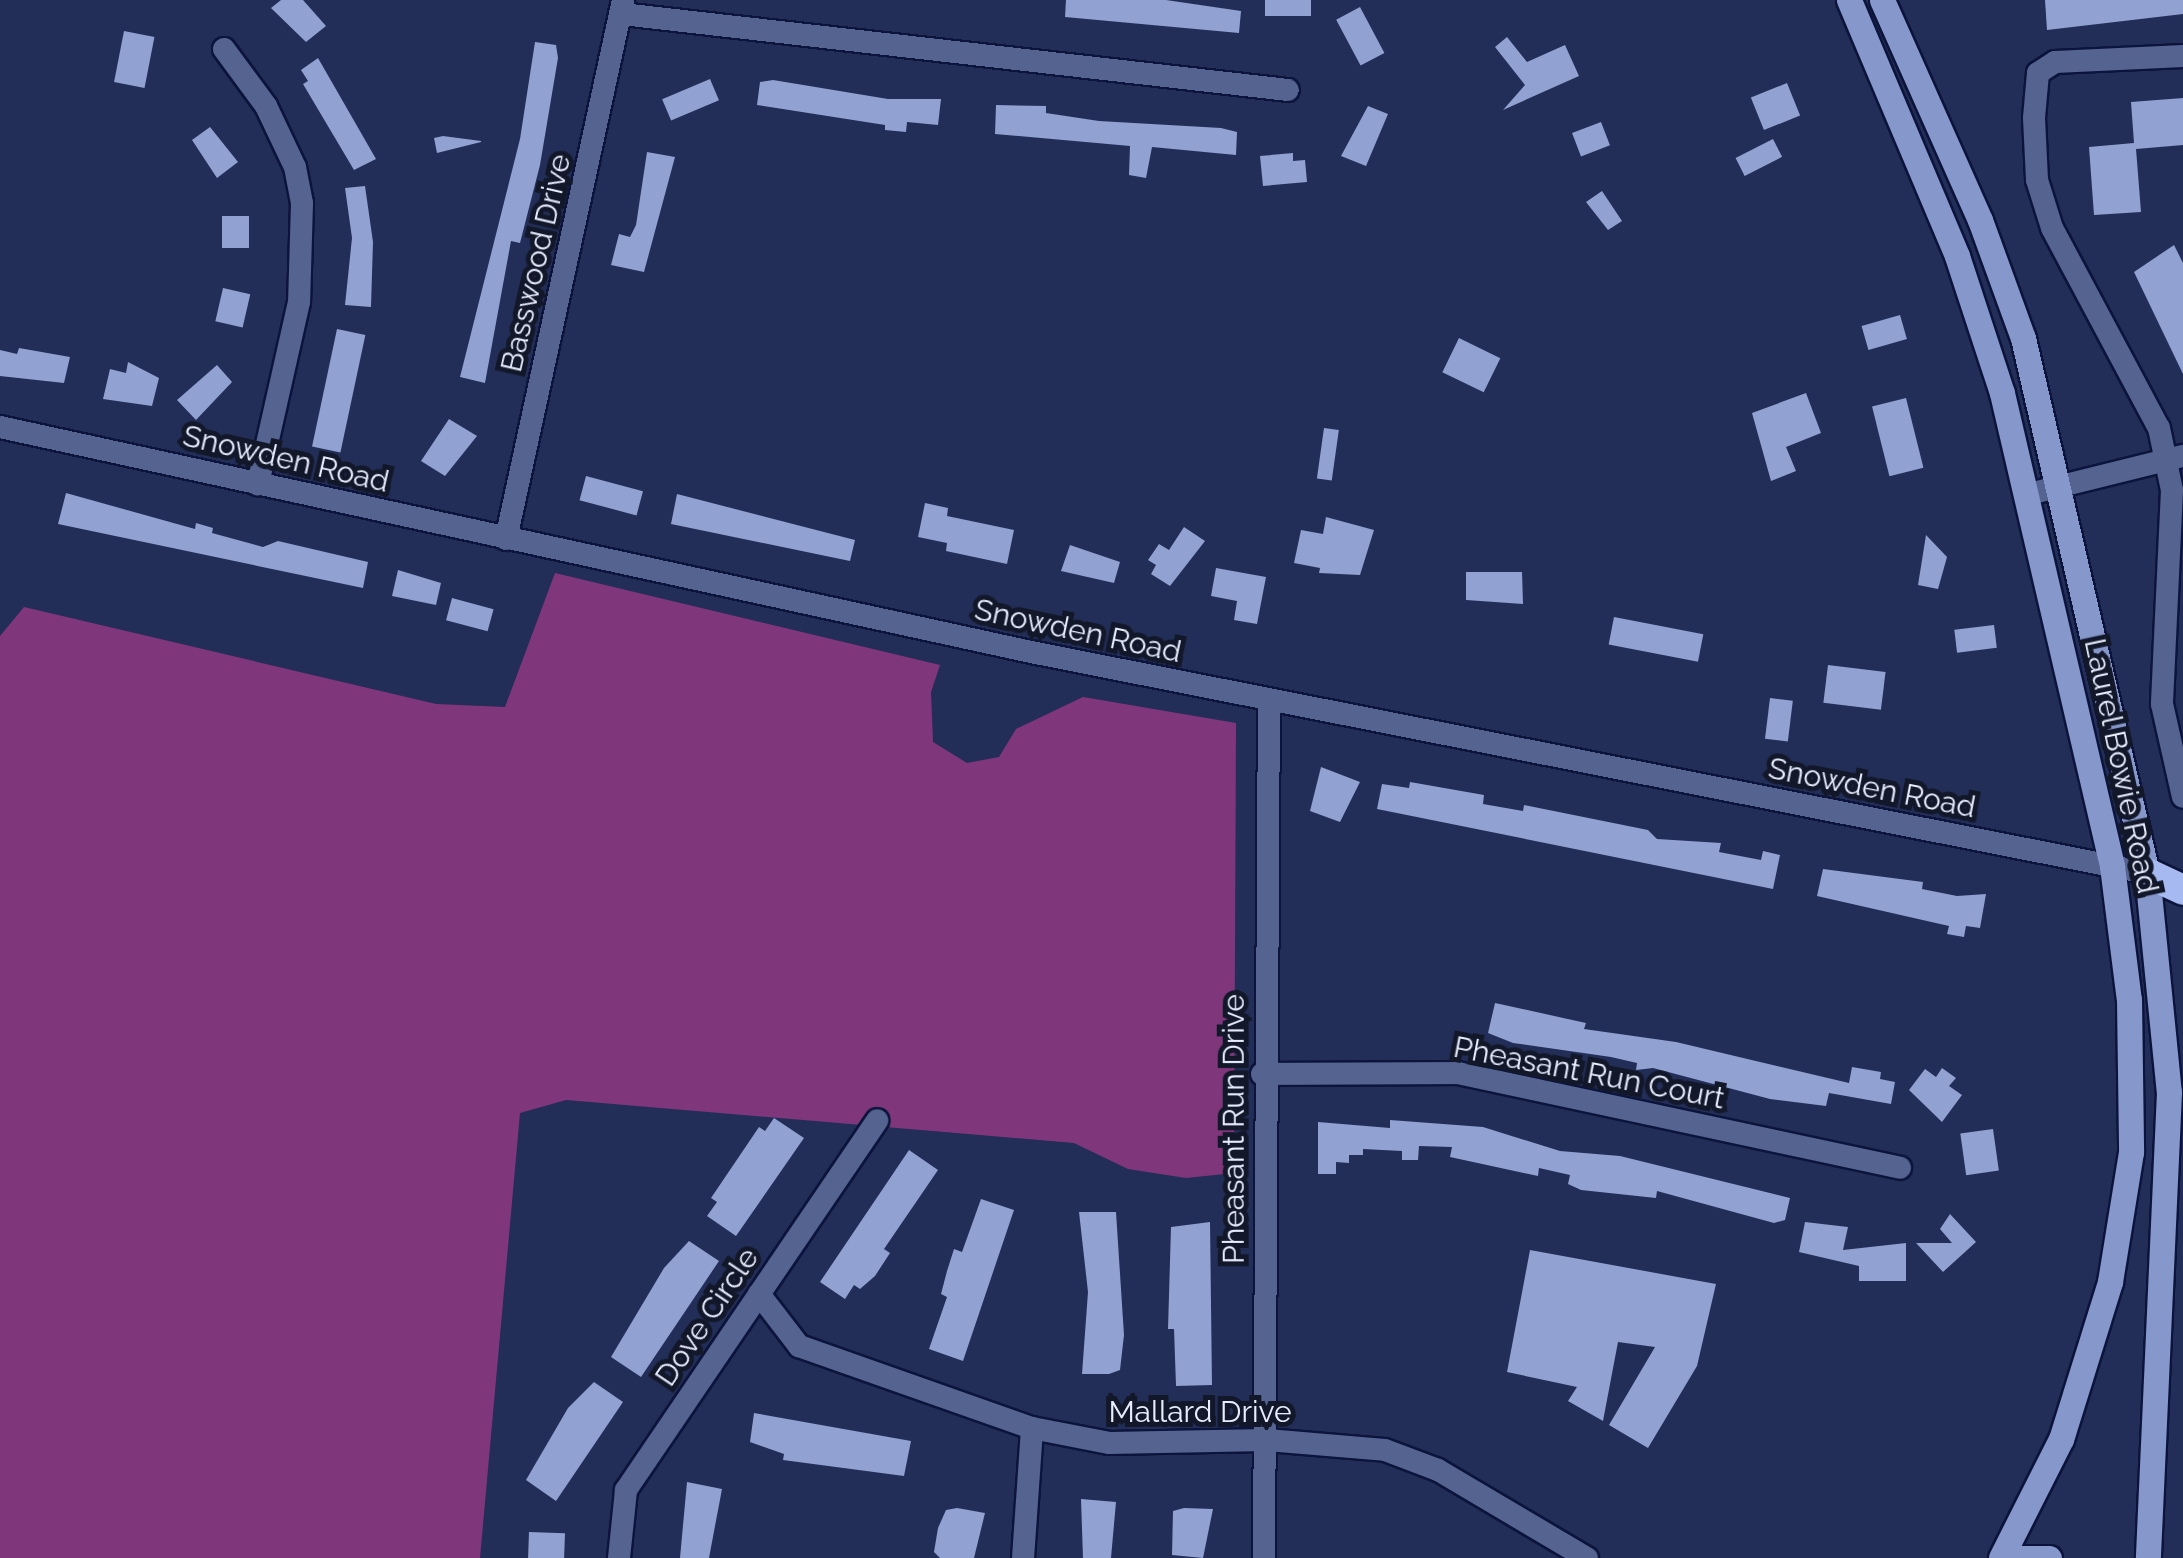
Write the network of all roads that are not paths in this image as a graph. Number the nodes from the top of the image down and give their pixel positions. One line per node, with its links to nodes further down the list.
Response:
1 (1849, 0): 11 (main road, Laurel Bowie Road)
2 (1882, 0): 10 (main road, Laurel Bowie Road)
3 (622, 7): 6 (street); 12 (street, Basswood Drive)
4 (224, 50): 9 (street)
5 (2183, 56): 8 (street)
6 (1288, 90)
7 (0, 427): 9 (street, Snowden Road)
8 (2174, 458): 10 (street); 14 (street)
9 (258, 484): 12 (street, Snowden Road)
10 (2062, 486): 11 (street); 16 (main road, Laurel Bowie Road)
11 (2028, 494): 15 (main road, Laurel Bowie Road)
12 (506, 539): 13 (street, Snowden Road)
13 (1269, 700): 15 (street, Snowden Road); 18 (street, Pheasant Run Drive)
14 (2183, 797)
15 (2112, 866): 16 (street, Snowden Road); 28 (main road, Laurel Bowie Road)
16 (2147, 874): 17 (highway); 31 (main road, Laurel Bowie Road)
17 (2183, 890)
18 (1262, 1074): 20 (street, Pheasant Run Court); 23 (street, Pheasant Run Drive)
19 (877, 1120): 21 (street, Dove Circle)
20 (1900, 1168)
21 (760, 1294): 22 (street, Mallard Drive); 24 (street, Dove Circle)
22 (1032, 1428): 23 (street, Mallard Drive); 25 (street)
23 (1267, 1440): 26 (street, Pheasant Run Drive); 27 (street, Mallard Drive)
24 (618, 1558)
25 (1023, 1558)
26 (1264, 1558)
27 (1587, 1558)
28 (2001, 1558)
29 (2014, 1558): 30 (main road)
30 (2049, 1558)
31 (2148, 1558)

